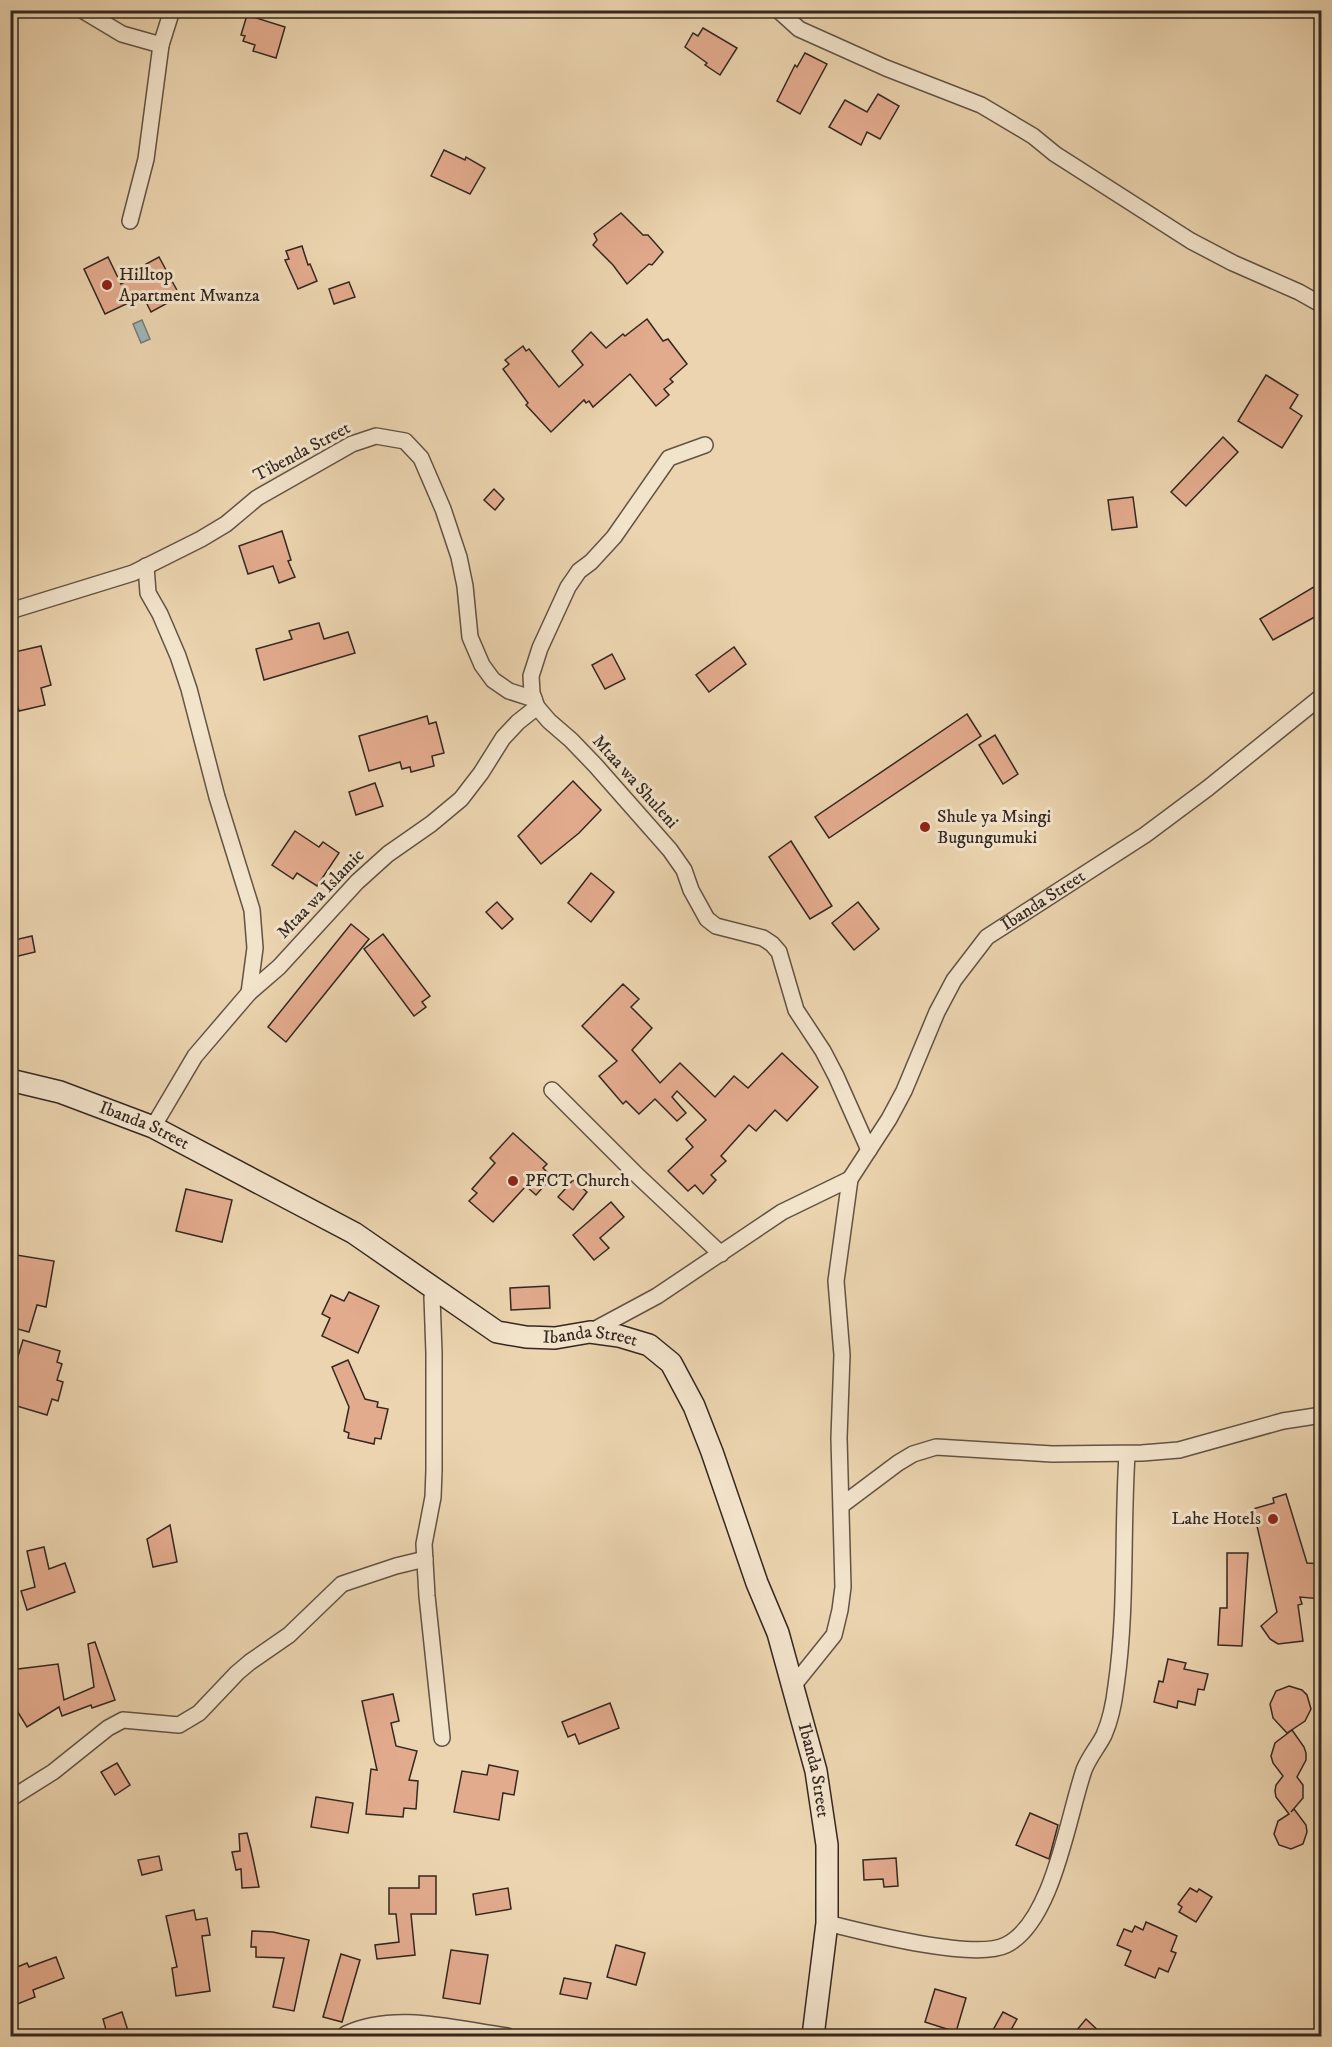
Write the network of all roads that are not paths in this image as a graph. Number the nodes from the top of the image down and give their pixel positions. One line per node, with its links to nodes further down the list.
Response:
1 (82, 10): 4 (street)
2 (172, 10): 4 (street)
3 (778, 10): 6 (street)
4 (161, 45): 5 (street)
5 (130, 221)
6 (1322, 305)
7 (705, 445): 11 (street)
8 (146, 566): 9 (street, Tibenda Street); 11 (street, Tibenda Street); 12 (street)
9 (10, 611)
10 (1322, 696): 16 (street, Ibanda Street)
11 (535, 703): 12 (street, Mtaa wa Islamic); 16 (street, Mtaa wa Shuleni)
12 (249, 993): 15 (street, Mtaa wa Islamic)
13 (10, 1080): 15 (street, Ibanda Street)
14 (552, 1090): 18 (street)
15 (153, 1127): 19 (street, Ibanda Street)
16 (869, 1150): 17 (street, Ibanda Street)
17 (850, 1179): 18 (street); 23 (street)
18 (721, 1254): 20 (street)
19 (436, 1289): 20 (street, Ibanda Street); 24 (street)
20 (590, 1332): 25 (street, Ibanda Street)
21 (1322, 1415): 22 (street)
22 (1127, 1455): 23 (street); 28 (street)
23 (842, 1505): 25 (street)
24 (425, 1559): 26 (street); 27 (street)
25 (793, 1686): 28 (street, Ibanda Street)
26 (442, 1738)
27 (10, 1798)
28 (827, 1923): 31 (street, Ibanda Street)
29 (346, 2034): 30 (street)
30 (507, 2037)
31 (813, 2037)

